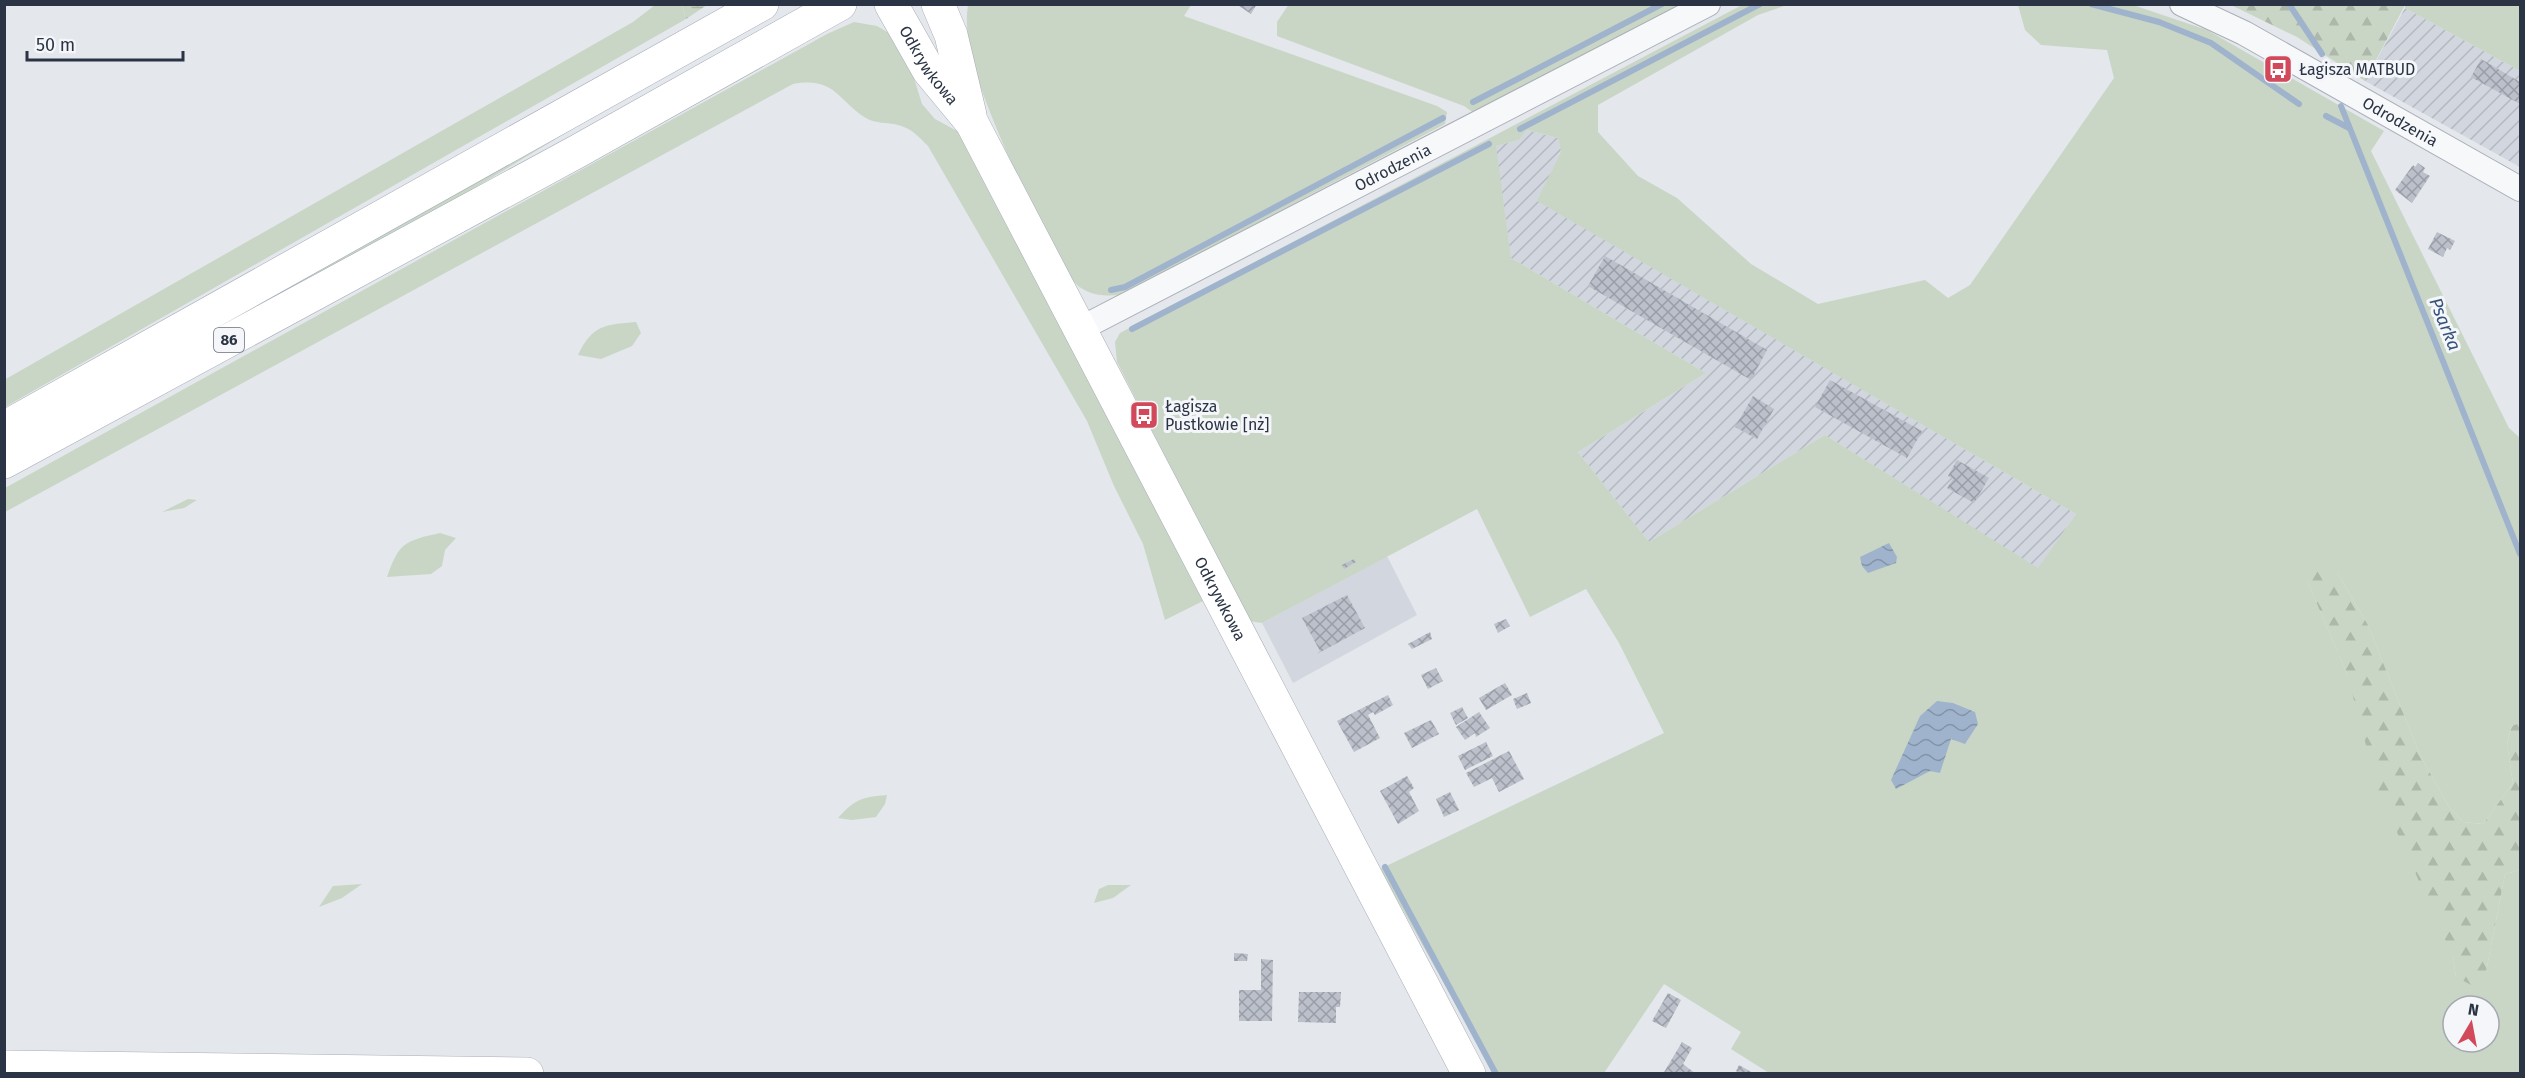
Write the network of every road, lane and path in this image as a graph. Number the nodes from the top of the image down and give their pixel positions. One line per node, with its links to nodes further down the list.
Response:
1 (762, 4): 7 (street, 86)
2 (840, 4): 13 (street, 86)
3 (891, 4): 9 (street, Odkrywkowa)
4 (938, 4): 8 (street, Odkrywkowa)
5 (1707, 4): 11 (street, Odrodzenia)
6 (2182, 4): 10 (street, Odrodzenia)
7 (734, 16): 12 (street, 86)
8 (954, 20): 9 (street, Odkrywkowa)
9 (972, 123): 11 (street, Odkrywkowa)
10 (2520, 189)
11 (1080, 329): 16 (street, Odkrywkowa)
12 (4, 428)
13 (4, 462)
14 (4, 1067): 15 (street)
15 (527, 1074)
16 (1469, 1074)

